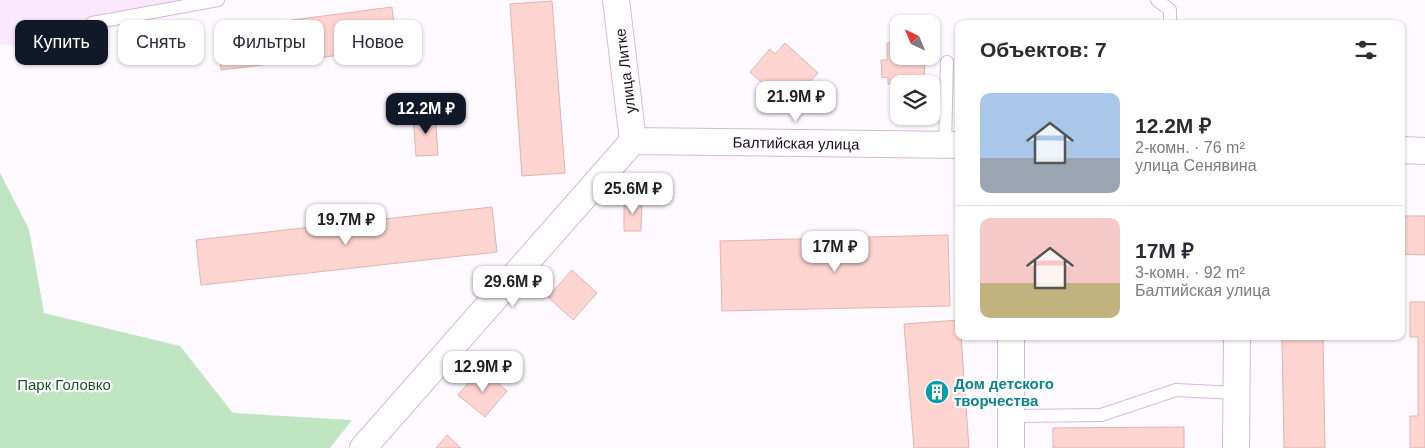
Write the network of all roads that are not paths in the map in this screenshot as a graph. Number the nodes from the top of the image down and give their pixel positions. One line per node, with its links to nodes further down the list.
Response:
1 (218, 0): 4 (lane)
2 (616, 0): 7 (street, улица Литке)
3 (1157, 0): 5 (lane)
4 (108, 20)
5 (1170, 20)
6 (947, 62): 8 (lane)
7 (633, 141): 8 (street, Балтийская улица); 15 (street)
8 (952, 145)
9 (1405, 150): 10 (street)
10 (1425, 151)
11 (1011, 340): 14 (street)
12 (1237, 340): 13 (street)
13 (1237, 393): 14 (lane); 17 (street)
14 (1011, 416): 16 (street)
15 (363, 448)
16 (1011, 448)
17 (1236, 448)

